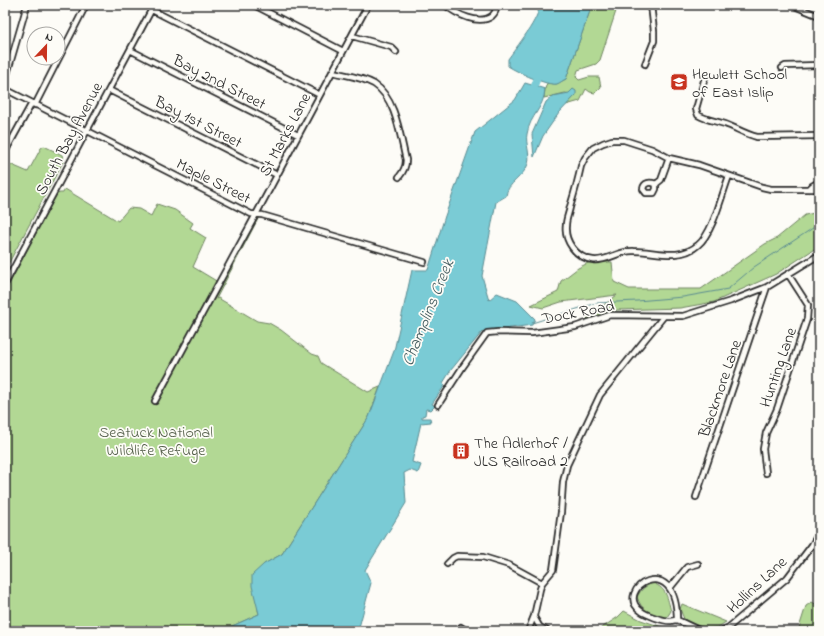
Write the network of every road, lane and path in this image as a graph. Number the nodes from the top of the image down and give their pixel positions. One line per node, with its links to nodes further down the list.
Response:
1 (27, 5): 20 (street)
2 (86, 5): 24 (street)
3 (254, 5): 13 (street)
4 (368, 5): 11 (street, St Marks Lane)
5 (445, 5): 6 (street)
6 (496, 5)
7 (651, 5): 15 (street)
8 (792, 5): 10 (street)
9 (153, 7): 12 (street, South Bay Avenue); 23 (street)
10 (819, 16)
11 (352, 36): 13 (street, St Marks Lane); 14 (street)
12 (130, 50): 22 (street, South Bay Avenue); 26 (street, Bay 2nd Street)
13 (343, 51): 18 (street, St Marks Lane)
14 (396, 52)
15 (645, 64)
16 (819, 65): 17 (street)
17 (782, 68)
18 (332, 72): 23 (street, St Marks Lane); 32 (street)
19 (704, 77): 27 (street)
20 (5, 81)
21 (5, 89): 24 (street, Maple Street)
22 (109, 90): 25 (street, South Bay Avenue); 30 (street, Bay 1st Street)
23 (320, 95): 26 (street, St Marks Lane)
24 (34, 104): 25 (street, Maple Street); 28 (street)
25 (87, 131): 37 (street, Maple Street); 41 (street, South Bay Avenue)
26 (298, 135): 30 (street, St Marks Lane)
27 (819, 136)
28 (5, 152)
29 (669, 158): 31 (street); 31 (street); 34 (street)
30 (277, 175): 37 (street, St Marks Lane)
31 (729, 176): 36 (street)
32 (399, 177)
33 (819, 182): 36 (street)
34 (656, 184)
35 (819, 188): 36 (street)
36 (809, 189)
37 (256, 214): 39 (street, Maple Street); 44 (street, St Marks Lane)
38 (819, 254): 40 (street, Dock Road)
39 (424, 262)
40 (788, 274): 42 (street, Dock Road); 46 (street, Hunting Lane)
41 (5, 284)
42 (767, 287): 43 (street, Dock Road); 47 (street, Blackmore Lane)
43 (664, 316): 45 (street, Dock Road); 51 (street)
44 (155, 401)
45 (438, 405)
46 (766, 473)
47 (696, 497)
48 (819, 533): 62 (street, Hollins Lane)
49 (447, 564): 51 (street)
50 (698, 564): 52 (street)
51 (542, 583): 53 (street)
52 (670, 588): 54 (street); 54 (street)
53 (534, 616): 55 (street); 58 (street)
54 (677, 620): 61 (street)
55 (539, 626): 59 (street); 60 (street)
56 (461, 627): 57 (street)
57 (467, 631)
58 (528, 631)
59 (542, 631)
60 (548, 631)
61 (702, 631)
62 (721, 631)

